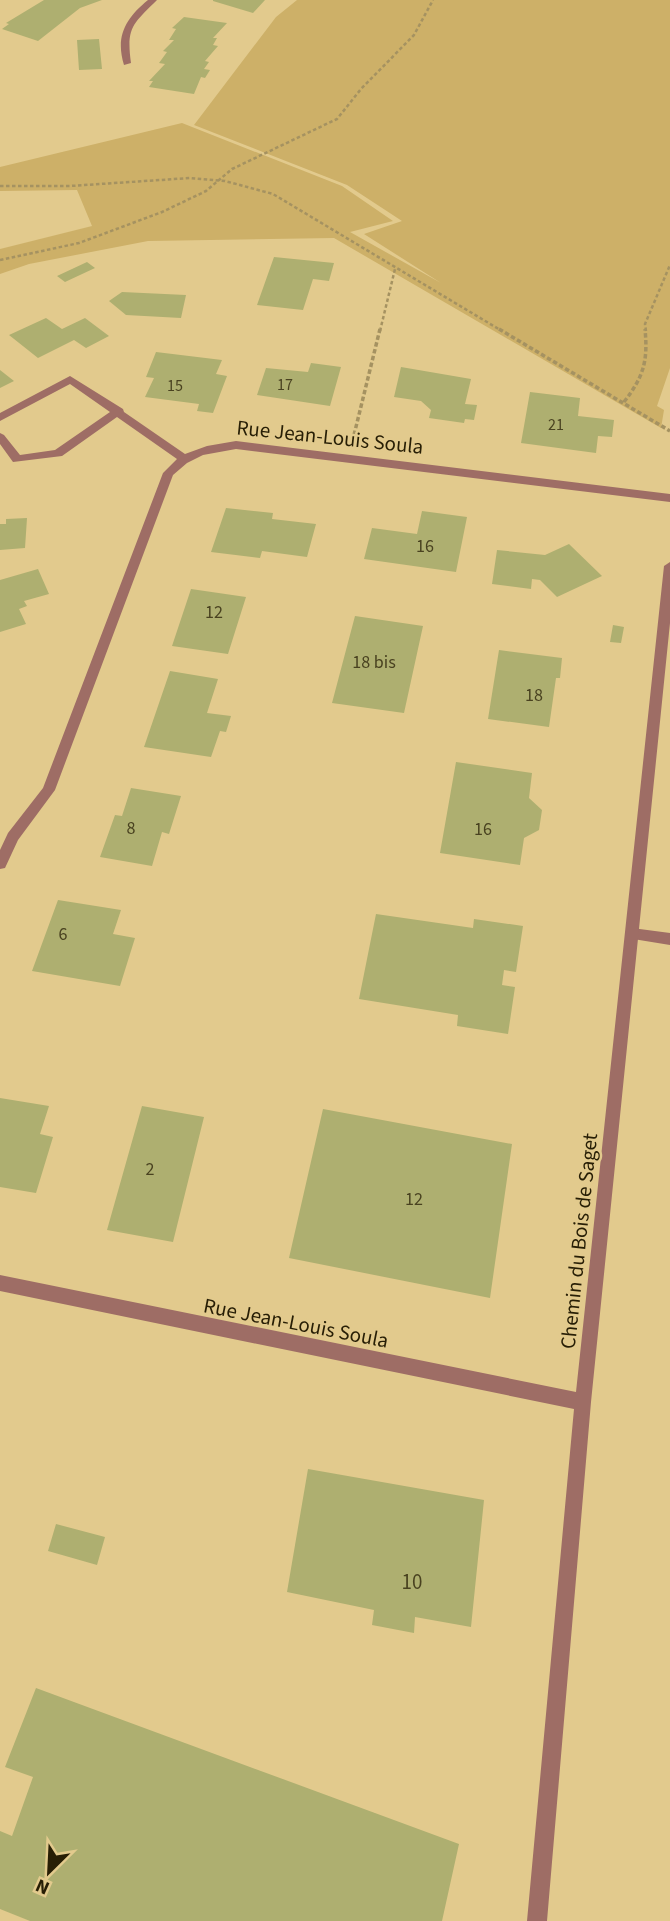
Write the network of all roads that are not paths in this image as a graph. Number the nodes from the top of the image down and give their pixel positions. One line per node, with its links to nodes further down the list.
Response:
1 (153, 0): 2 (street)
2 (127, 63)
3 (119, 411): 4 (street); 5 (street); 6 (street)
4 (0, 418)
5 (0, 437)
6 (183, 458): 7 (street, Rue Jean-Louis Soula); 9 (street)
7 (670, 498)
8 (670, 566): 10 (street, Chemin du Bois de Saget)
9 (0, 864)
10 (632, 934): 11 (street); 13 (street, Chemin du Bois de Saget)
11 (670, 939)
12 (0, 1283): 13 (street, Rue Jean-Louis Soula)
13 (583, 1402): 14 (street, Chemin du Bois de Saget)
14 (537, 1921)

